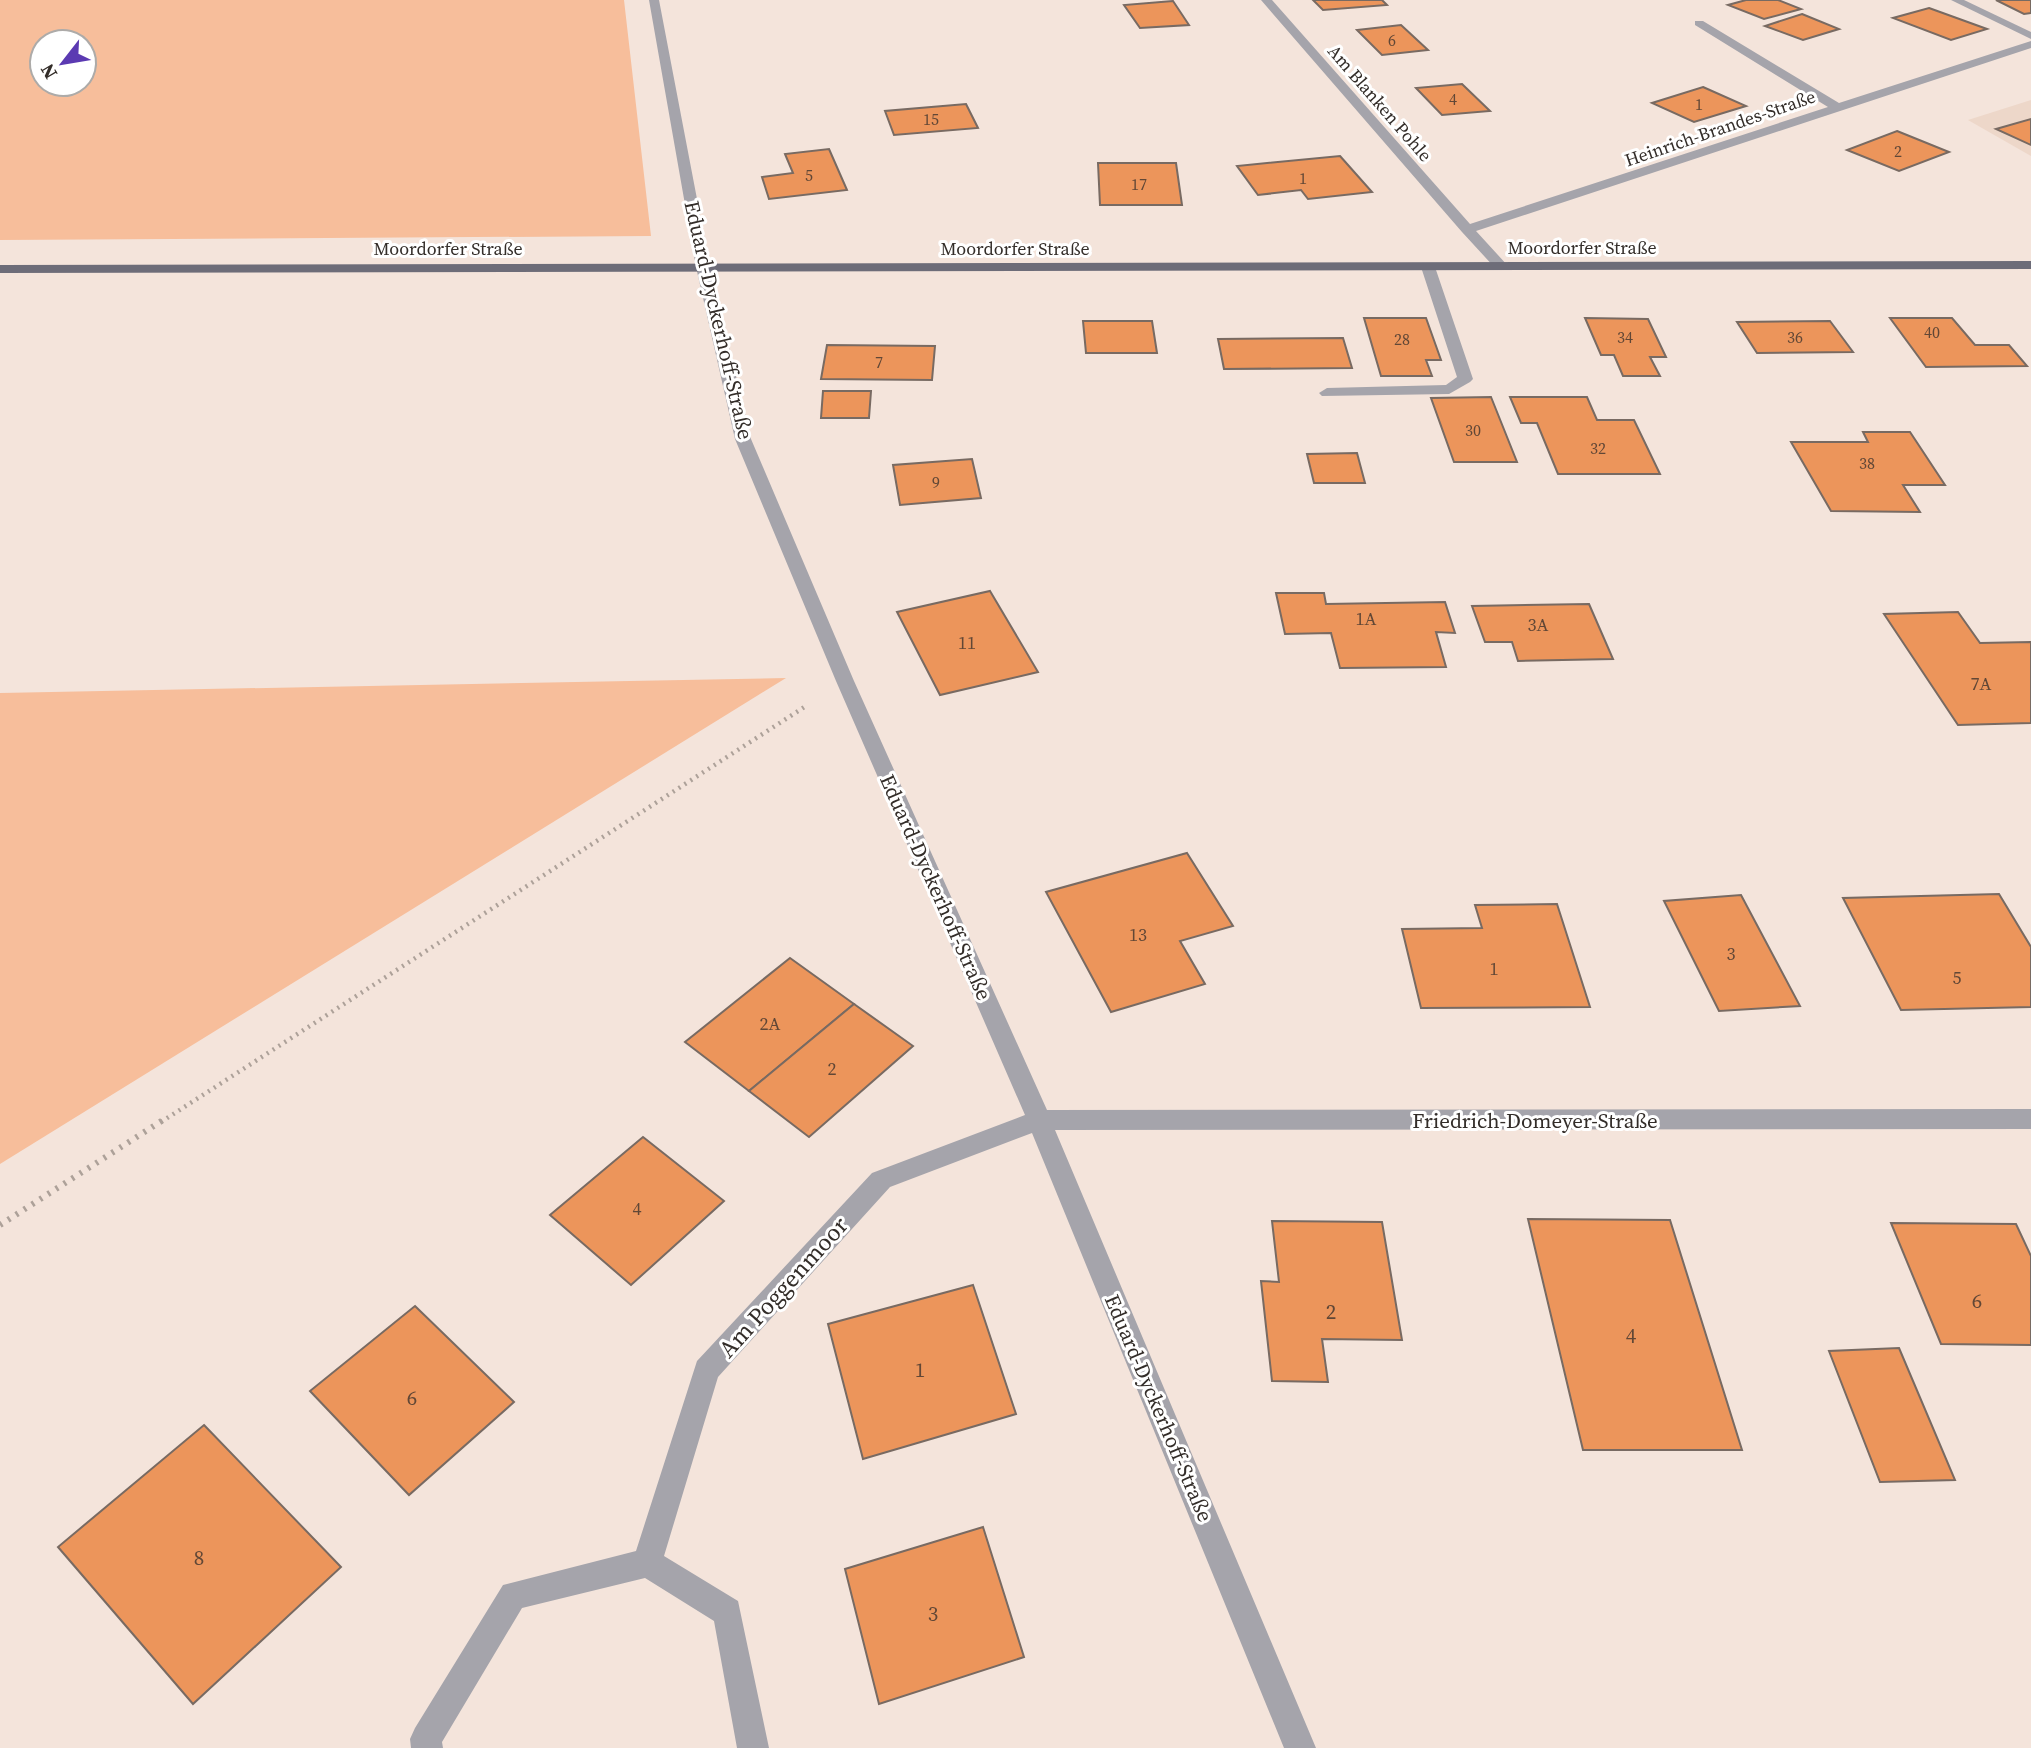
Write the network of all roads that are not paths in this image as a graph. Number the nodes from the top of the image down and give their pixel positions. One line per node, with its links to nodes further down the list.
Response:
1 (654, 0): 11 (street, Eduard-Dyckerhoff-Straße)
2 (1266, 0): 8 (street, Am Blanken Pohle)
3 (1956, 0): 5 (street)
4 (1699, 23): 7 (street)
5 (2031, 36)
6 (2031, 44): 7 (street, Heinrich-Brandes-Straße)
7 (1837, 107): 8 (street, Heinrich-Brandes-Straße)
8 (1467, 229): 10 (street)
9 (2031, 265): 10 (main road, Moordorfer Straße)
10 (1501, 266): 12 (main road, Moordorfer Straße)
11 (703, 267): 12 (main road, Moordorfer Straße); 13 (main road, Moordorfer Straße); 16 (street, Eduard-Dyckerhoff-Straße)
12 (1428, 267): 14 (street)
13 (0, 269)
14 (1327, 393)
15 (2031, 1119): 16 (street, Friedrich-Domeyer-Straße)
16 (1039, 1121): 17 (street, Am Poggenmoor); 20 (street, Eduard-Dyckerhoff-Straße)
17 (647, 1563): 18 (street); 19 (street)
18 (428, 1748)
19 (753, 1748)
20 (1300, 1748)

